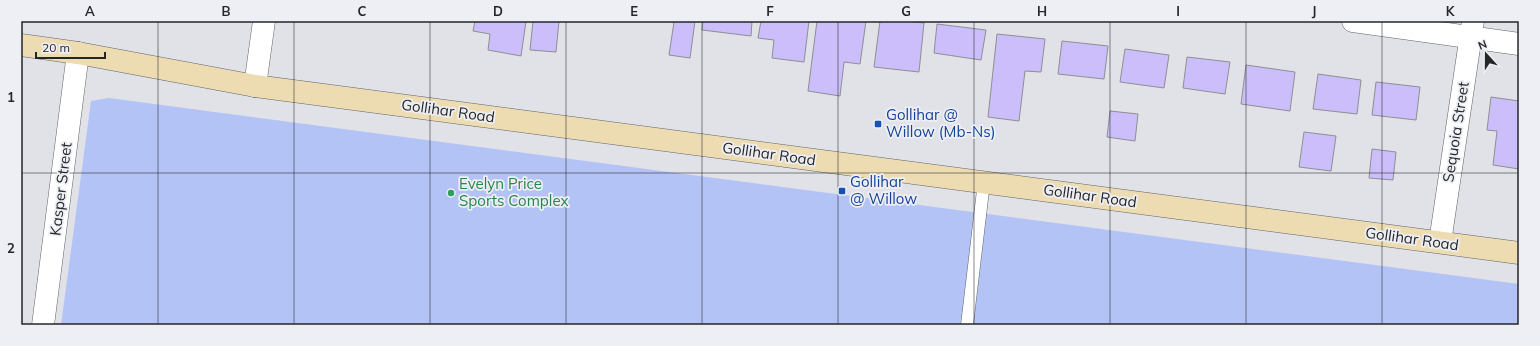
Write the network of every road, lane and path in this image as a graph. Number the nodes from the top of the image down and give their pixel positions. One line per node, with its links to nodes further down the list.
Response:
1 (264, 21): 7 (street)
2 (1353, 21): 3 (street)
3 (1472, 29): 4 (street); 9 (street, Sequoia Street)
4 (1519, 44)
5 (21, 45): 6 (main road, Gollihar Road)
6 (78, 53): 7 (main road, Gollihar Road); 11 (street, Kasper Street)
7 (255, 86): 8 (main road, Gollihar Road)
8 (984, 182): 9 (main road, Gollihar Road); 12 (lane)
9 (1440, 242): 10 (main road, Gollihar Road)
10 (1519, 253)
11 (43, 325)
12 (967, 325)

